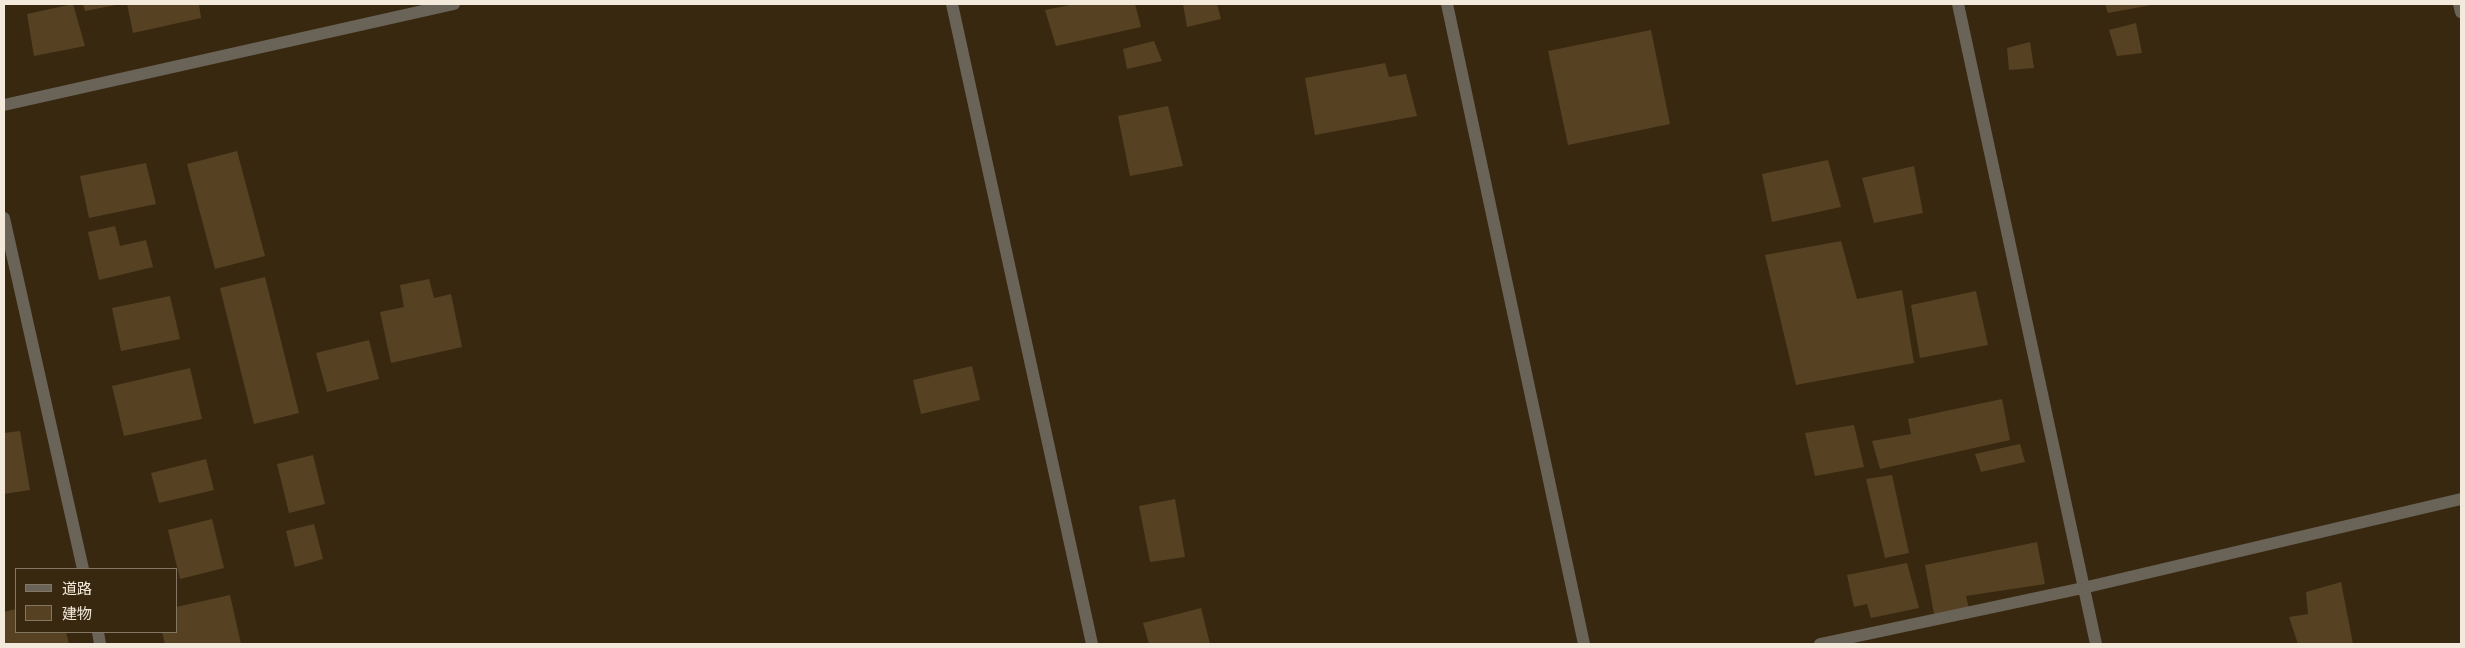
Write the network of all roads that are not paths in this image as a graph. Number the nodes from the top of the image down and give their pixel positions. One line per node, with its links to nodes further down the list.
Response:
1 (952, 4): 12 (street)
2 (1448, 4): 13 (street)
3 (1958, 4): 11 (street)
4 (2459, 4): 6 (street)
5 (446, 5): 7 (street)
6 (2461, 12)
7 (4, 105)
8 (4, 218): 10 (street)
9 (2461, 499): 11 (street)
10 (83, 568)
11 (2083, 588): 14 (street); 15 (street)
12 (1092, 644)
13 (1584, 644)
14 (1820, 644)
15 (2096, 644)

